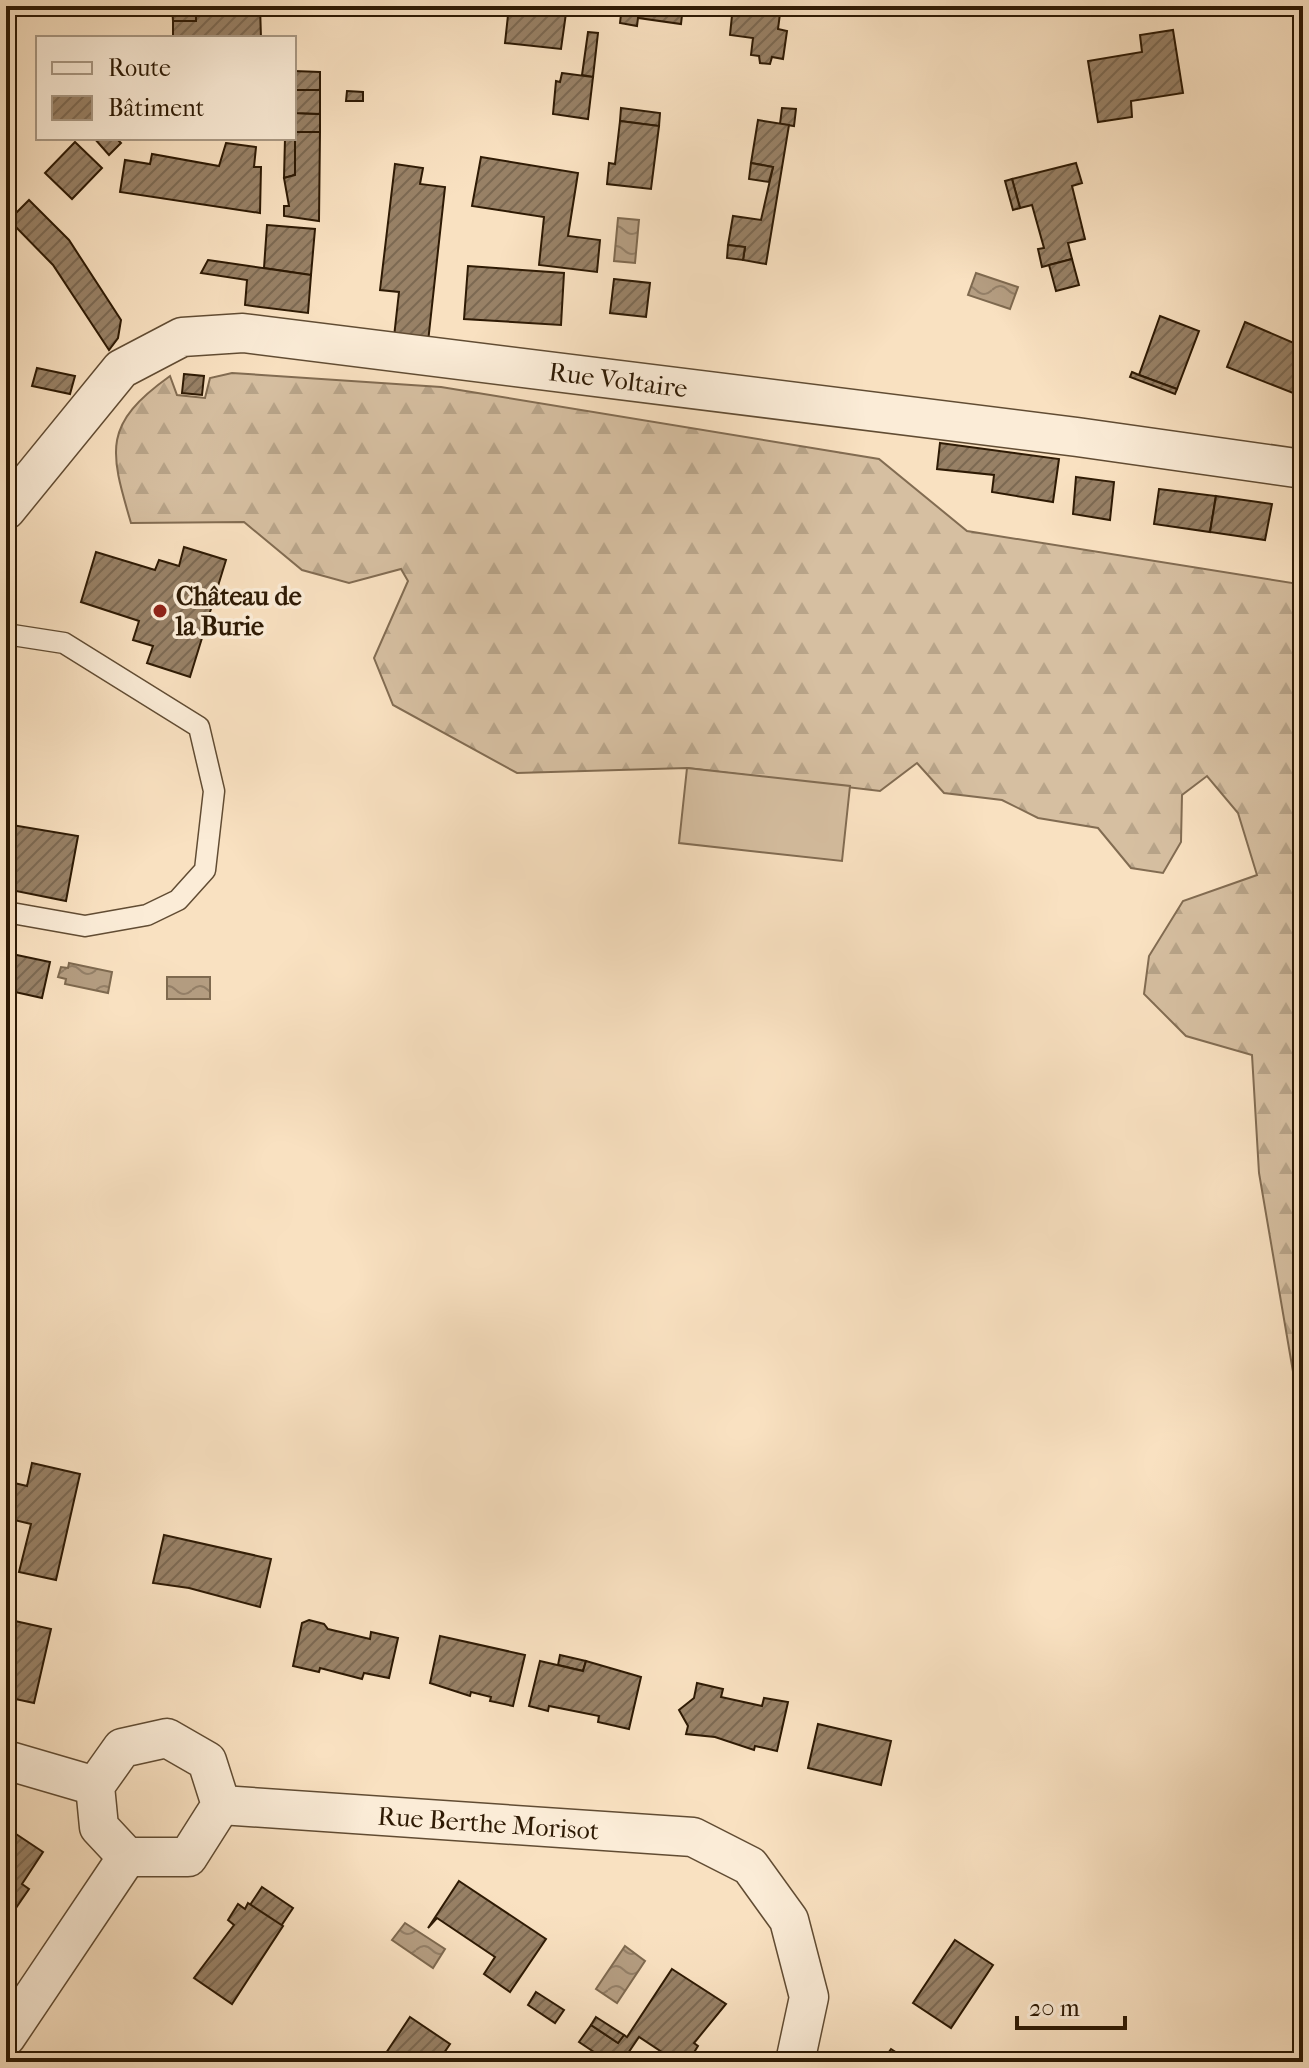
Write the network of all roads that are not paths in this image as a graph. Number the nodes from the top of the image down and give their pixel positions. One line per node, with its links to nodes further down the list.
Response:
1 (1303, 469): 2 (street, Rue Voltaire)
2 (6, 510)
3 (6, 634): 4 (lane)
4 (6, 912)
5 (6, 1760): 6 (street)
6 (95, 1786): 7 (street); 8 (street)
7 (221, 1805): 8 (street); 10 (street, Rue Berthe Morisot)
8 (127, 1857): 9 (street)
9 (6, 2037)
10 (795, 2062)

